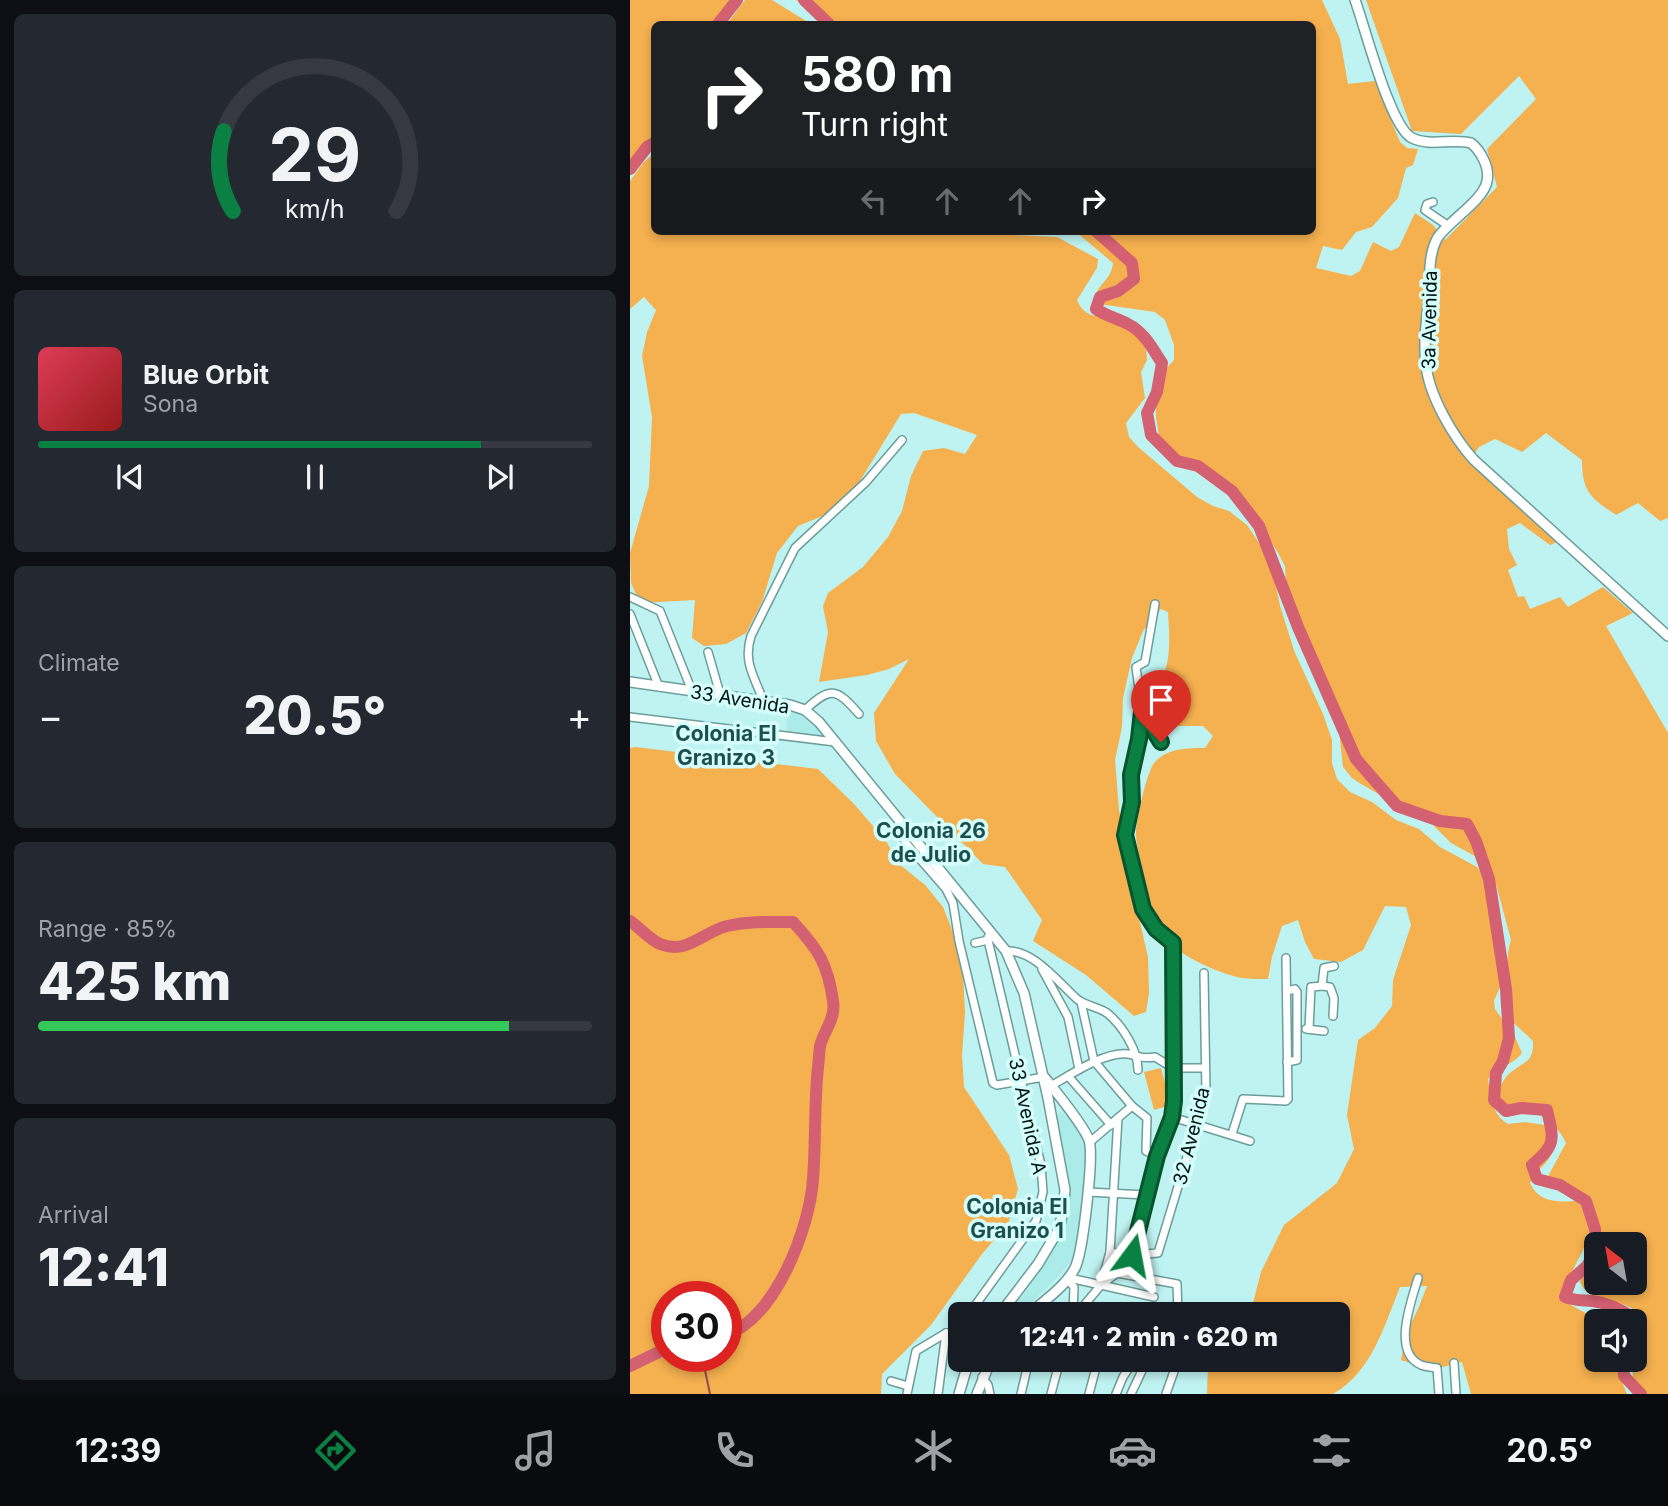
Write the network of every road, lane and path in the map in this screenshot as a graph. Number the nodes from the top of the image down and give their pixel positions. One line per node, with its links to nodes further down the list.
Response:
1 (1355, 0): 3 (street, 3a Avenida)
2 (1433, 202): 3 (street)
3 (1447, 225): 8 (street, 3a Avenida)
4 (902, 440): 14 (street)
5 (630, 597): 12 (street)
6 (1155, 604): 17 (street)
7 (630, 614): 11 (street)
8 (1668, 636)
9 (708, 652): 13 (street)
10 (630, 682): 11 (street, 33 Avenida)
11 (659, 687): 12 (street, 33 Avenida)
12 (692, 691): 13 (street, 33 Avenida)
13 (720, 694): 14 (street, 33 Avenida)
14 (763, 700): 16 (street, 33 Avenida)
15 (1154, 704): 17 (street)
16 (805, 710): 18 (street); 21 (street, 33 Avenida)
17 (1142, 711): 20 (street); 41 (street)
18 (859, 714)
19 (630, 717): 21 (street, 33 Avenida)
20 (1161, 742)
21 (835, 743): 22 (street, 33 Avenida)
22 (907, 829): 23 (street, 33 Avenida); 47 (street)
23 (987, 930): 24 (street, 33 Avenida A); 26 (street, 33 Avenida)
24 (988, 940): 25 (street); 47 (street, 33 Avenida A)
25 (975, 943)
26 (1006, 951): 28 (street); 46 (street, 33 Avenida)
27 (1286, 958): 32 (street)
28 (1040, 965): 33 (street); 43 (street)
29 (1334, 965): 31 (street)
30 (1204, 973): 42 (street, 32 Avenida)
31 (1322, 986): 34 (street); 36 (street)
32 (1287, 991): 35 (street); 40 (street)
33 (1081, 1002): 38 (street); 39 (street)
34 (1333, 1016)
35 (1298, 1028): 36 (street); 40 (street)
36 (1309, 1029): 37 (street)
37 (1324, 1031)
38 (1137, 1058): 39 (street); 41 (street); 44 (street)
39 (1094, 1061): 43 (street); 50 (street)
40 (1287, 1062): 57 (street)
41 (1173, 1068): 42 (street); 51 (street)
42 (1205, 1068): 54 (street, 32 Avenida)
43 (1079, 1069): 45 (street)
44 (1138, 1070)
45 (1068, 1076): 48 (street); 53 (street)
46 (1044, 1077): 47 (street); 48 (street, 33 Avenida); 49 (street, 33 Avenida)
47 (1021, 1080): 72 (street, 33 Avenida A)
48 (1051, 1086): 49 (street, 33 Avenida)
49 (1052, 1097): 59 (street, 33 Avenida); 73 (street, 33 Avenida)
50 (1132, 1106): 52 (street); 55 (street)
51 (1172, 1117): 54 (street); 56 (street)
52 (1118, 1118): 53 (street); 62 (street)
53 (1111, 1125): 59 (street)
54 (1198, 1126): 57 (street); 65 (street, 32 Avenida)
55 (1147, 1130): 56 (street); 60 (street)
56 (1165, 1131): 60 (street)
57 (1232, 1134): 58 (street)
58 (1250, 1141)
59 (1090, 1142): 61 (street)
60 (1157, 1156): 63 (street)
61 (1088, 1192): 62 (street); 68 (street)
62 (1114, 1194): 63 (street); 64 (street)
63 (1146, 1195): 65 (street)
64 (1110, 1252): 65 (street); 69 (street)
65 (1132, 1255): 66 (street)
66 (1117, 1273): 69 (street); 76 (street)
67 (1418, 1278): 101 (street)
68 (1069, 1280): 69 (street); 71 (street); 74 (street)
69 (1101, 1285): 70 (street); 75 (street)
70 (1154, 1297)
71 (1043, 1301)
72 (978, 1302)
73 (1009, 1302)
74 (1075, 1302)
75 (1085, 1302)
76 (1178, 1302)
77 (948, 1335): 90 (street)
78 (948, 1339): 91 (street)
79 (1454, 1363): 102 (street)
80 (965, 1372): 92 (street)
81 (985, 1372): 88 (street)
82 (1026, 1372): 95 (street)
83 (1057, 1372): 96 (street)
84 (1095, 1372): 97 (street)
85 (1126, 1372): 98 (street)
86 (1141, 1372): 99 (street)
87 (1174, 1372): 100 (street)
88 (982, 1377): 93 (street); 94 (street)
89 (891, 1381): 90 (street)
90 (908, 1390)
91 (938, 1394)
92 (959, 1394)
93 (977, 1394)
94 (990, 1394)
95 (1021, 1394)
96 (1051, 1394)
97 (1089, 1394)
98 (1116, 1394)
99 (1131, 1394)
100 (1166, 1394)
101 (1438, 1394)
102 (1456, 1394)

